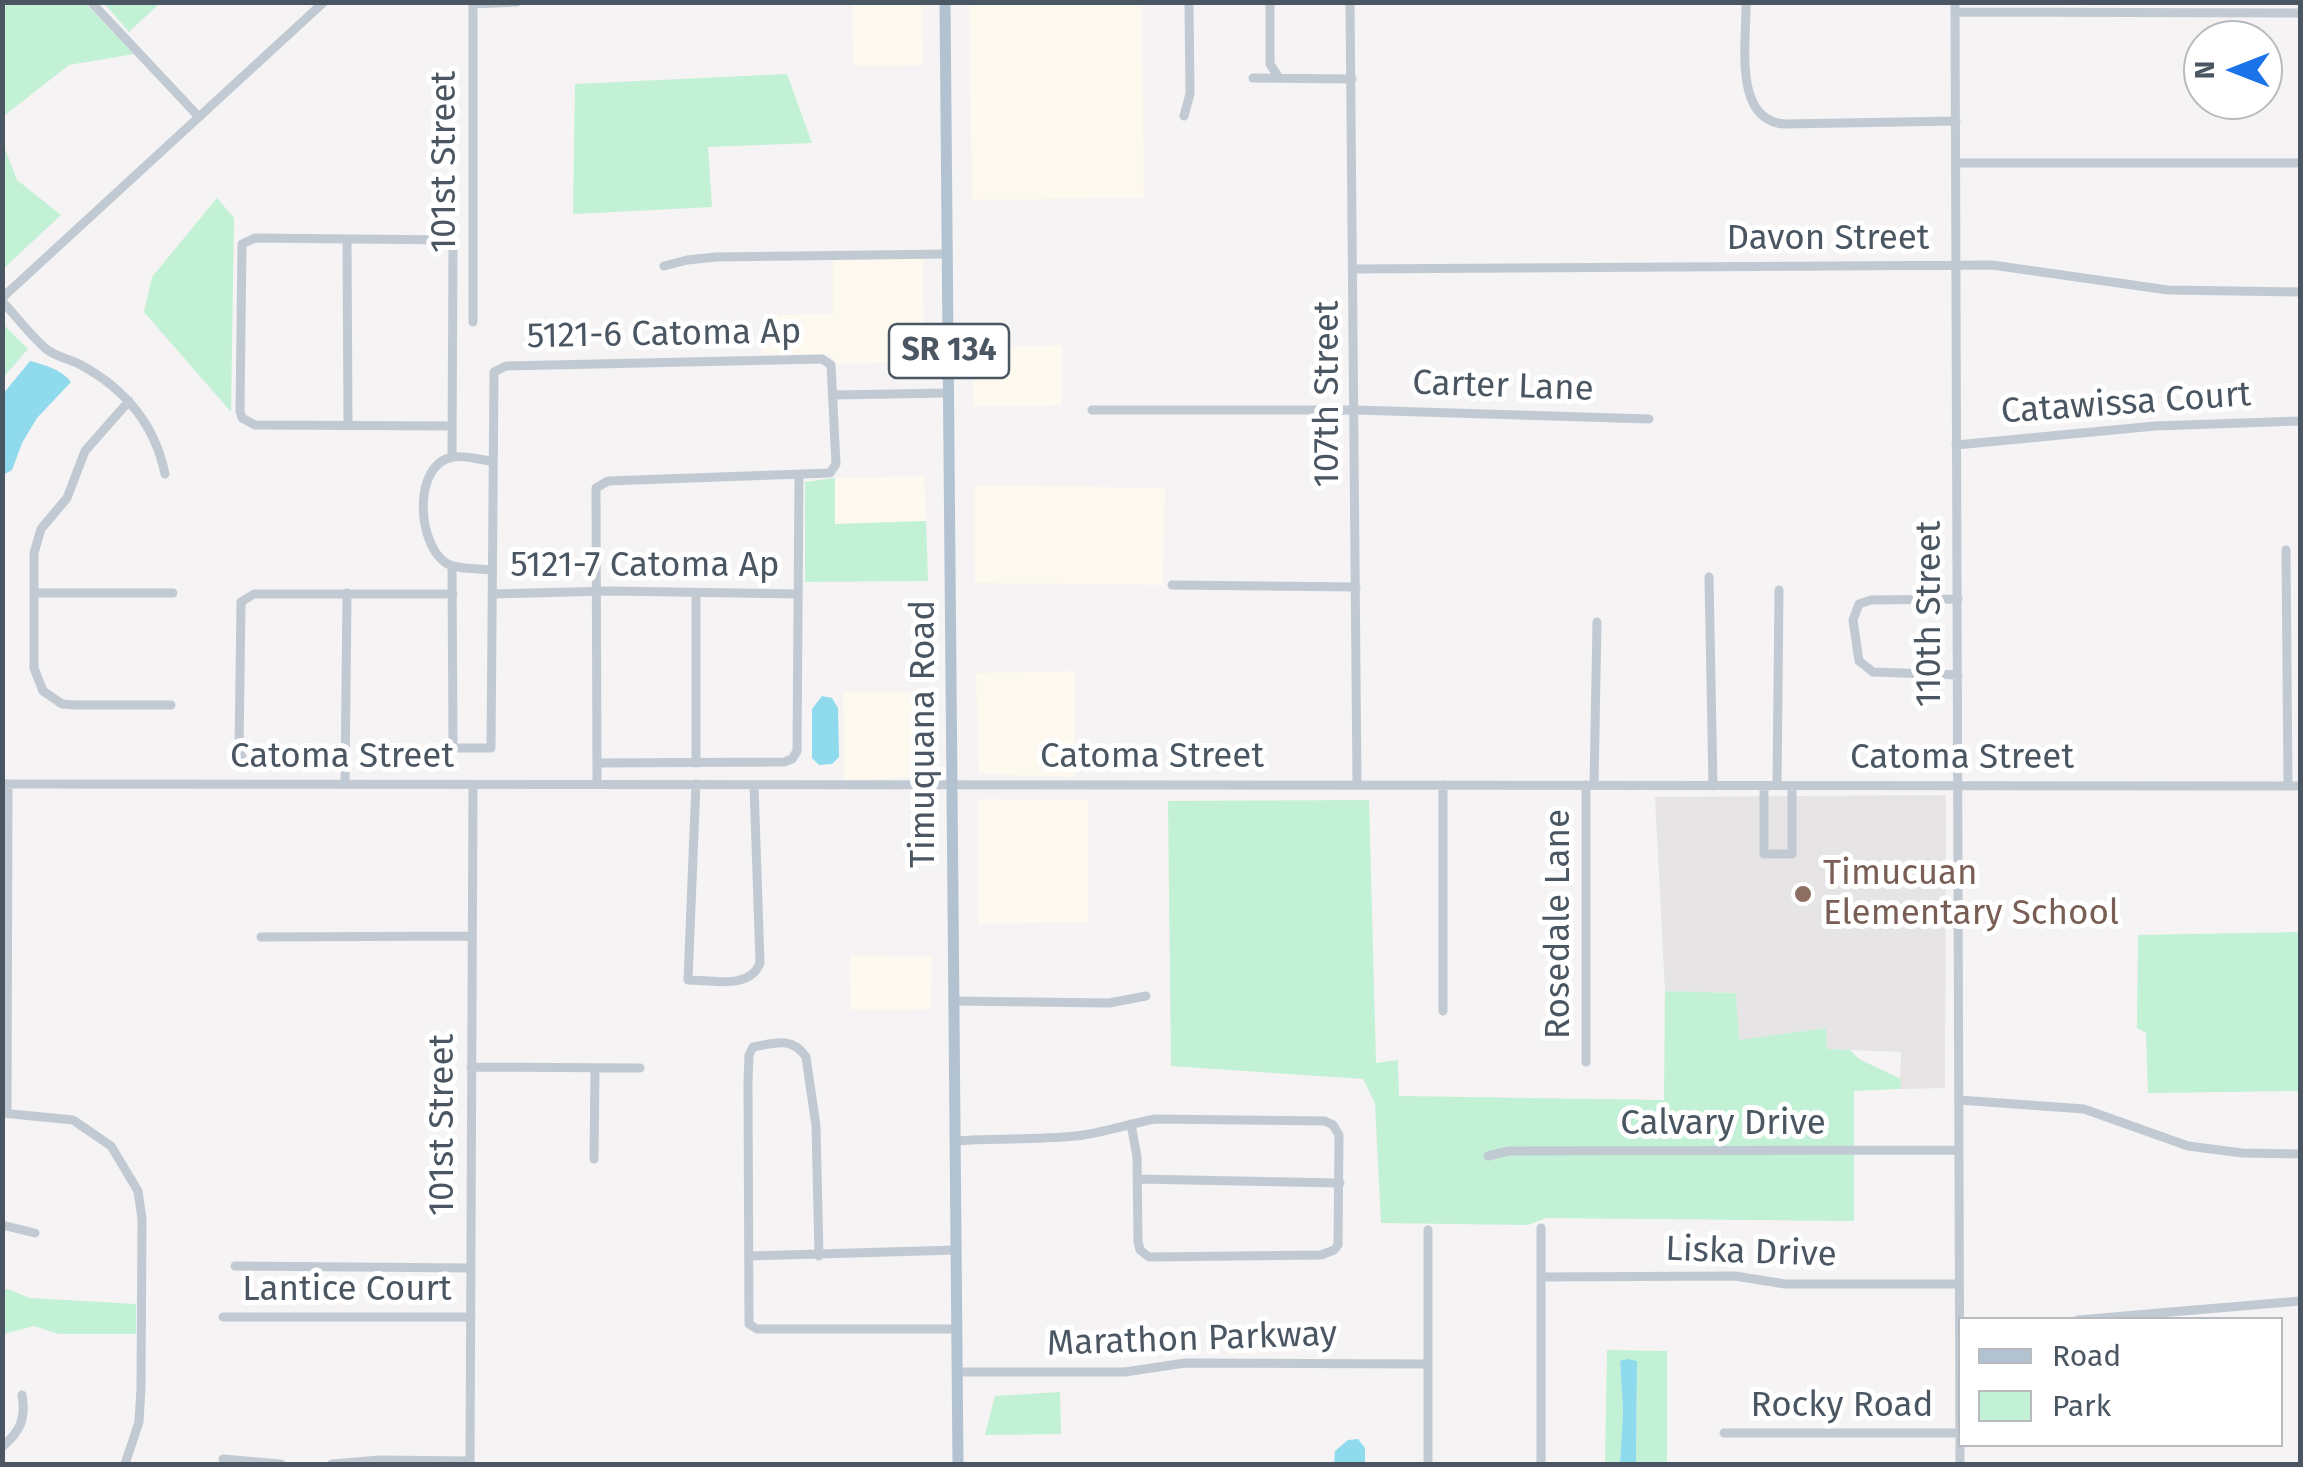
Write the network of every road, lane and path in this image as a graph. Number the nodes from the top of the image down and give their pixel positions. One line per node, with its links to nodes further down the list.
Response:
1 (91, 2): 18 (street)
2 (324, 2): 18 (street)
3 (517, 2): 9 (street)
4 (945, 2): 23 (main road, Timuquana Road / SR 134)
5 (1189, 2): 17 (street)
6 (1270, 2): 15 (street)
7 (1350, 2): 16 (street, 107th Street)
8 (1746, 2): 19 (street)
9 (474, 3): 29 (street, 101st Street)
10 (1956, 7): 11 (street); 19 (street, 110th Street)
11 (2067, 8): 12 (street)
12 (2180, 8): 13 (street)
13 (2295, 10)
14 (1253, 78): 15 (street)
15 (1279, 78): 16 (street)
16 (1352, 79): 26 (street, 107th Street)
17 (1184, 116)
18 (199, 117): 28 (street)
19 (1956, 120): 20 (street, 110th Street)
20 (1956, 162): 21 (street); 25 (street, 110th Street)
21 (2300, 163)
22 (347, 239): 37 (street); 37 (street); 38 (street)
23 (947, 254): 24 (street); 30 (main road, Timuquana Road / SR 134)
24 (664, 266)
25 (1957, 266): 26 (street, Davon Street); 27 (street, Davon Street); 39 (street, 110th Street)
26 (1354, 270): 34 (street, 107th Street)
27 (2300, 292)
28 (2, 300): 32 (street)
29 (473, 322)
30 (949, 393): 31 (street); 72 (main road, Timuquana Road / SR 134)
31 (834, 395): 41 (street, 5121-6 Catoma Ap); 43 (street, 5121-6 Catoma Ap)
32 (129, 401): 42 (street); 51 (street)
33 (1092, 410): 34 (street, Carter Lane)
34 (1356, 410): 35 (street, Carter Lane); 49 (street, 107th Street)
35 (1648, 420)
36 (2300, 421): 39 (street, Catawissa Court)
37 (348, 426): 38 (street)
38 (452, 426): 40 (street)
39 (1956, 445): 59 (street, 110th Street)
40 (452, 457): 41 (street); 45 (street)
41 (492, 461): 46 (street, 5121-6 Catoma Ap)
42 (164, 474)
43 (799, 476): 52 (street, 5121-6 Catoma Ap); 58 (street)
44 (2286, 550): 83 (street)
45 (452, 566): 46 (street); 56 (street)
46 (492, 570): 57 (street, 5121-6 Catoma Ap)
47 (1710, 577): 78 (street)
48 (1172, 585): 49 (street)
49 (1356, 587): 73 (street, 107th Street)
50 (1779, 590): 80 (street)
51 (35, 592): 53 (street); 62 (street)
52 (597, 592): 54 (street, 5121-7 Catoma Ap); 57 (street, 5121-7 Catoma Ap); 66 (street, 5121-6 Catoma Ap)
53 (173, 593)
54 (696, 593): 58 (street, 5121-7 Catoma Ap); 67 (street)
55 (347, 594): 56 (street); 65 (street); 65 (street)
56 (453, 594): 57 (street, 5121-6 Catoma Ap)
57 (492, 594)
58 (798, 594): 67 (street)
59 (1958, 599): 61 (street, 110th Street); 61 (street)
60 (1597, 622): 77 (street, Rosedale Lane)
61 (1958, 675): 82 (street, 110th Street)
62 (50, 698): 63 (street); 64 (street)
63 (171, 705)
64 (43, 708)
65 (346, 762): 69 (street)
66 (597, 763): 67 (street); 70 (street, 5121-6 Catoma Ap)
67 (696, 763)
68 (5, 784): 69 (street, Catoma Street); 87 (street)
69 (346, 784): 74 (street, Catoma Street)
70 (597, 784): 71 (street, Catoma Street); 74 (street, Catoma Street)
71 (696, 784): 75 (street, Catoma Street); 75 (street)
72 (952, 784): 73 (street, Catoma Street); 75 (street, Catoma Street); 89 (main road, Timuquana Road / SR 134)
73 (1357, 784): 76 (street, Catoma Street)
74 (473, 785): 85 (street, 101st Street)
75 (754, 785)
76 (1442, 785): 77 (street, Catoma Street); 90 (street)
77 (1590, 785): 78 (street, Catoma Street); 91 (street, Rosedale Lane)
78 (1713, 786): 79 (street, Catoma Street)
79 (1764, 786): 80 (street, Catoma Street); 81 (street)
80 (1777, 786): 81 (street, Catoma Street)
81 (1792, 786): 82 (street, Catoma Street)
82 (1958, 786): 83 (street, Catoma Street); 95 (street, 110th Street)
83 (2288, 786): 84 (street, Catoma Street)
84 (2300, 786)
85 (471, 936): 86 (street); 92 (street, 101st Street)
86 (261, 937)
87 (5, 943): 96 (street)
88 (1146, 996): 89 (street)
89 (953, 1001): 98 (main road, Timuquana Road / SR 134)
90 (1443, 1011)
91 (1586, 1062)
92 (471, 1067): 93 (street); 113 (street, 101st Street)
93 (594, 1068): 94 (street); 102 (street)
94 (640, 1068)
95 (1959, 1100): 99 (street, 110th Street); 100 (street)
96 (5, 1113): 130 (street)
97 (1131, 1124): 98 (street); 103 (street); 104 (street)
98 (955, 1141): 109 (main road, Timuquana Road / SR 134)
99 (1959, 1150): 101 (street, Calvary Drive); 115 (street, 110th Street)
100 (2300, 1154)
101 (1488, 1156)
102 (594, 1159)
103 (1137, 1179): 104 (street); 104 (street)
104 (1340, 1183)
105 (2, 1226): 108 (street)
106 (1540, 1228): 114 (street)
107 (1428, 1230): 122 (street)
108 (35, 1233)
109 (956, 1250): 111 (street); 121 (main road, Timuquana Road / SR 134)
110 (749, 1256): 111 (street); 111 (street); 121 (street)
111 (818, 1256)
112 (235, 1266): 113 (street)
113 (470, 1268): 118 (street, 101st Street)
114 (1541, 1277): 115 (street, Liska Drive); 135 (street)
115 (1959, 1284): 119 (street, 110th Street)
116 (2300, 1301): 120 (street)
117 (223, 1317): 118 (street, Lantice Court)
118 (471, 1317): 129 (street, 101st Street)
119 (1960, 1317)
120 (2113, 1317)
121 (957, 1329): 123 (main road, Timuquana Road / SR 134)
122 (1428, 1364): 123 (street, Marathon Parkway); 134 (street)
123 (957, 1372): 133 (main road, Timuquana Road / SR 134)
124 (22, 1395): 127 (street)
125 (1724, 1434): 126 (street, Rocky Road)
126 (1958, 1434)
127 (2, 1446)
128 (223, 1459): 131 (street)
129 (470, 1463): 132 (street)
130 (125, 1464)
131 (282, 1464)
132 (332, 1464)
133 (958, 1464)
134 (1428, 1464)
135 (1542, 1464)

